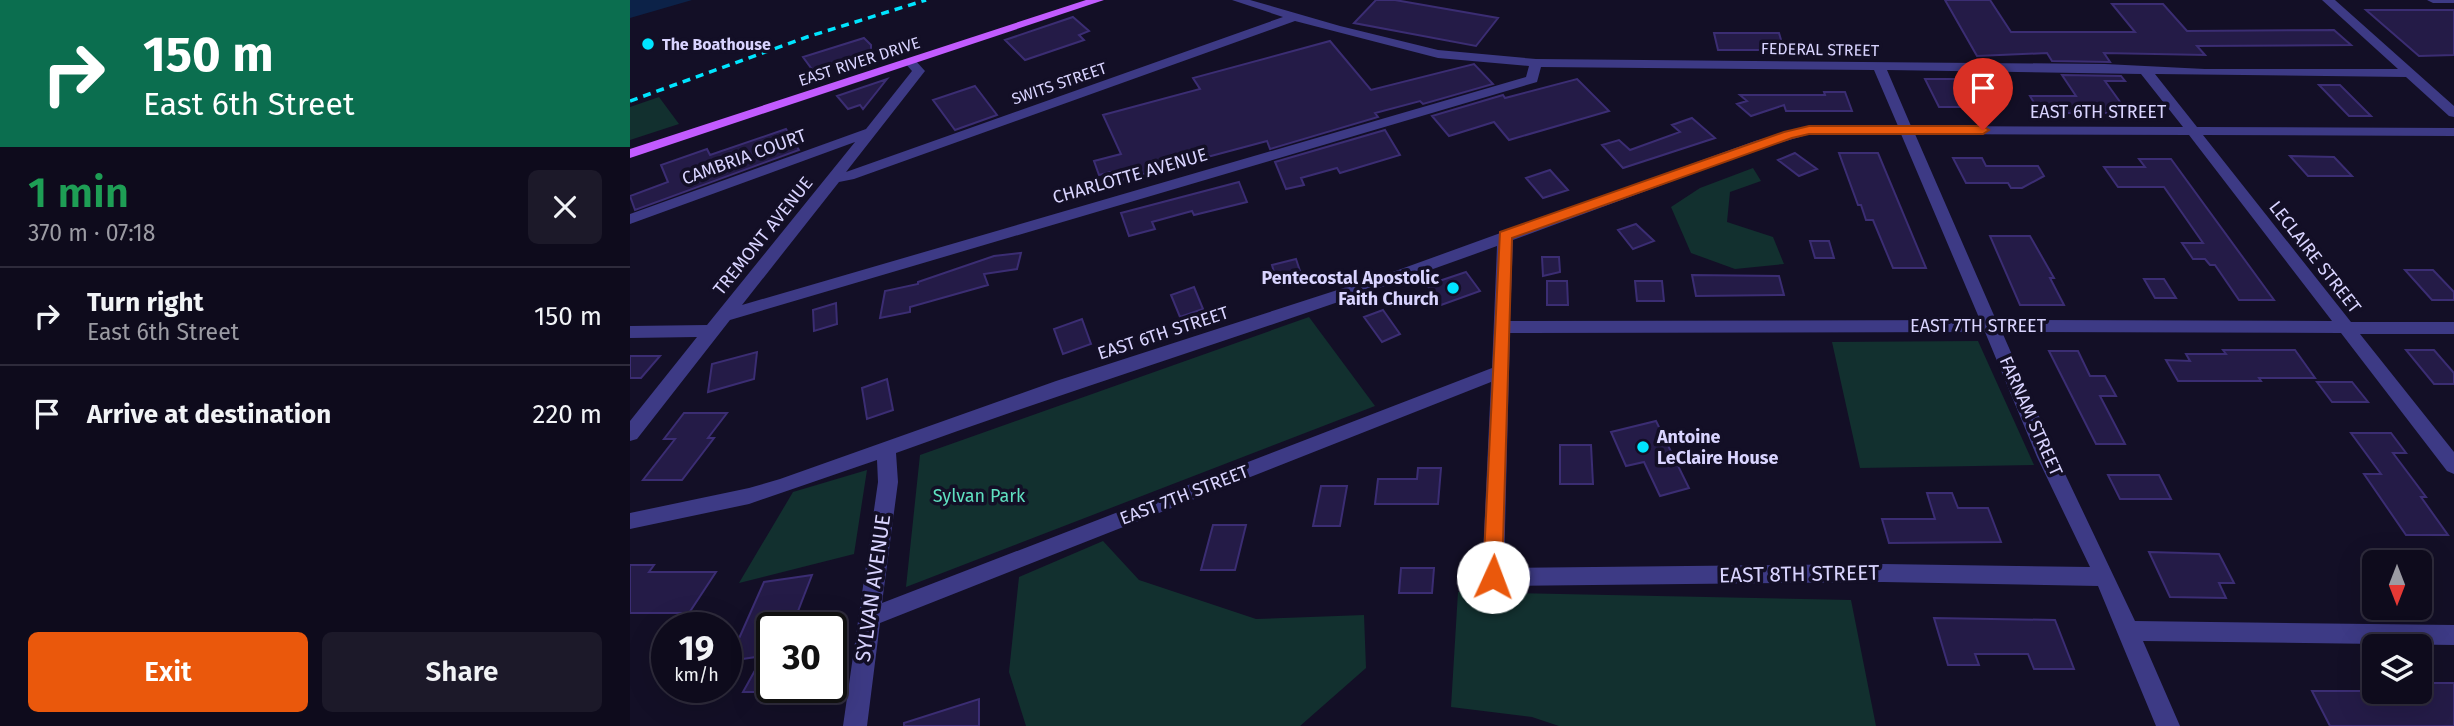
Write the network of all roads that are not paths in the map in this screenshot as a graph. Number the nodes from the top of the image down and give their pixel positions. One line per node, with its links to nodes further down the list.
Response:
1 (1098, 0): 7 (main road, EAST RIVER DRIVE)
2 (1238, 0): 6 (street, FEDERAL STREET)
3 (2328, 0): 11 (street)
4 (2433, 0): 5 (street)
5 (2454, 0)
6 (1294, 17): 8 (street, FEDERAL STREET); 18 (street, SWITS STREET)
7 (911, 63): 14 (street, TREMONT AVENUE); 17 (main road, EAST RIVER DRIVE)
8 (1536, 63): 9 (street, FEDERAL STREET); 21 (street, CHARLOTTE AVENUE)
9 (1879, 67): 10 (street, FEDERAL STREET); 13 (street, FARNAM STREET)
10 (2146, 71): 11 (street, FEDERAL STREET); 15 (street, LECLAIRE STREET)
11 (2409, 73): 12 (street)
12 (2454, 113)
13 (1904, 130): 15 (street, EAST 6TH STREET); 20 (street, EAST 6TH STREET); 22 (street, FARNAM STREET)
14 (870, 132): 18 (street, TREMONT AVENUE); 19 (street, CAMBRIA COURT)
15 (2193, 132): 16 (street, EAST 6TH STREET); 24 (street, LECLAIRE STREET)
16 (2454, 132)
17 (630, 154)
18 (834, 178): 21 (street, TREMONT AVENUE)
19 (630, 219)
20 (1505, 235): 23 (street); 30 (street, EAST 6TH STREET)
21 (723, 316): 26 (street, TREMONT AVENUE)
22 (1991, 326): 23 (street, EAST 7TH STREET); 24 (street, EAST 7TH STREET); 33 (street, FARNAM STREET)
23 (1502, 327): 28 (street)
24 (2346, 327): 25 (street, EAST 7TH STREET); 31 (street, LECLAIRE STREET)
25 (2454, 328)
26 (711, 331): 27 (street); 29 (street, TREMONT AVENUE)
27 (630, 332)
28 (1501, 371): 33 (street, EAST 8TH STREET); 34 (street, EAST 7TH STREET)
29 (630, 434)
30 (886, 450): 32 (street, EAST 6TH STREET); 34 (street, SYLVAN AVENUE)
31 (2454, 466)
32 (630, 521)
33 (2105, 577): 35 (street, FARNAM STREET)
34 (868, 618): 37 (street, SYLVAN AVENUE)
35 (2126, 631): 36 (street); 38 (street, FARNAM STREET)
36 (2454, 635)
37 (855, 726)
38 (2168, 726)

